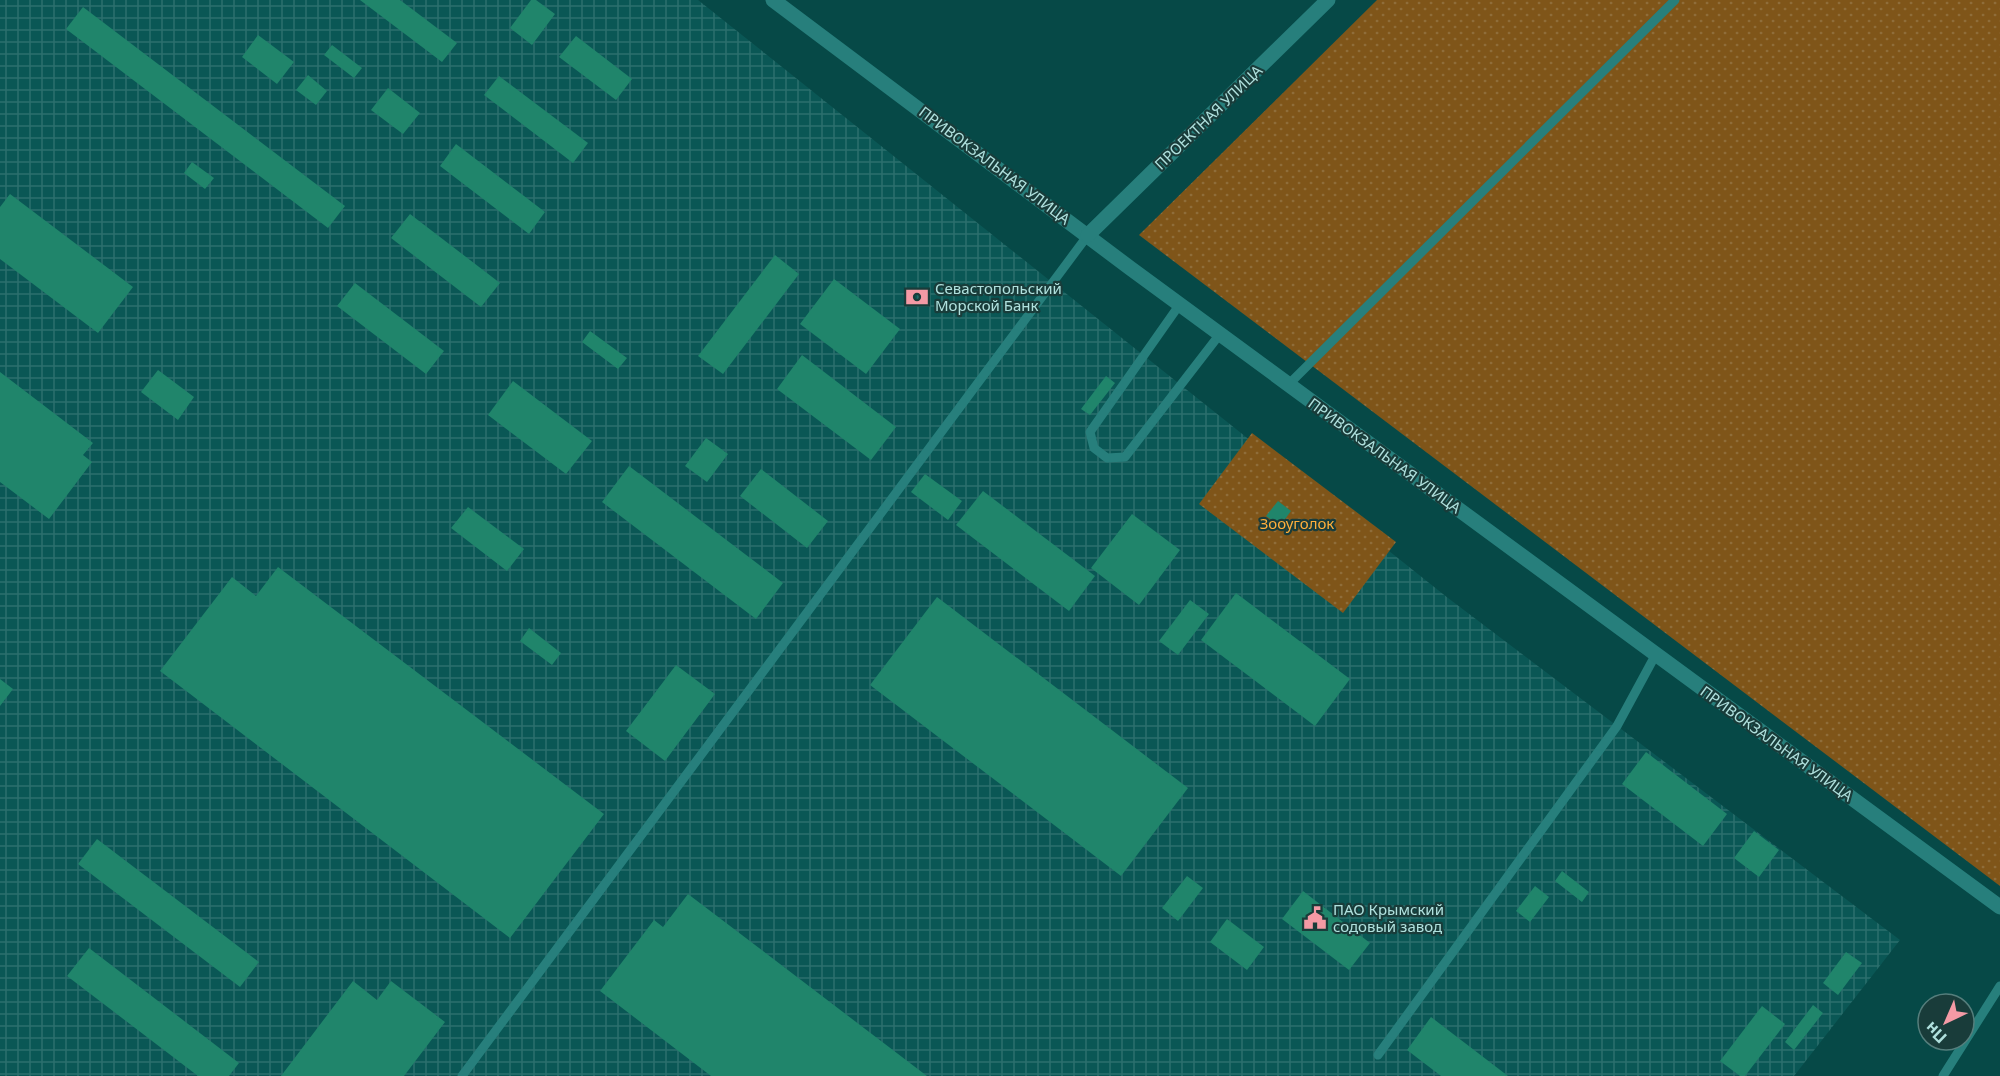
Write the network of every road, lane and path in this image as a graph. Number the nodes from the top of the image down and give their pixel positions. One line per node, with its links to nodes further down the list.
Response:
1 (772, 0): 4 (main road, ПРИВОКЗАЛЬНАЯ УЛИЦА)
2 (1328, 0): 4 (main road, ПРОЕКТНАЯ УЛИЦА)
3 (1675, 0): 7 (lane)
4 (1088, 235): 5 (main road, ПРИВОКЗАЛЬНАЯ УЛИЦА); 12 (lane)
5 (1180, 304): 6 (main road, ПРИВОКЗАЛЬНАЯ УЛИЦА); 6 (lane)
6 (1220, 334): 7 (main road, ПРИВОКЗАЛЬНАЯ УЛИЦА)
7 (1289, 384): 8 (main road, ПРИВОКЗАЛЬНАЯ УЛИЦА)
8 (1656, 654): 9 (main road, ПРИВОКЗАЛЬНАЯ УЛИЦА); 11 (lane)
9 (2000, 907)
10 (2000, 986): 13 (lane)
11 (1378, 1056)
12 (462, 1076)
13 (1943, 1076)

